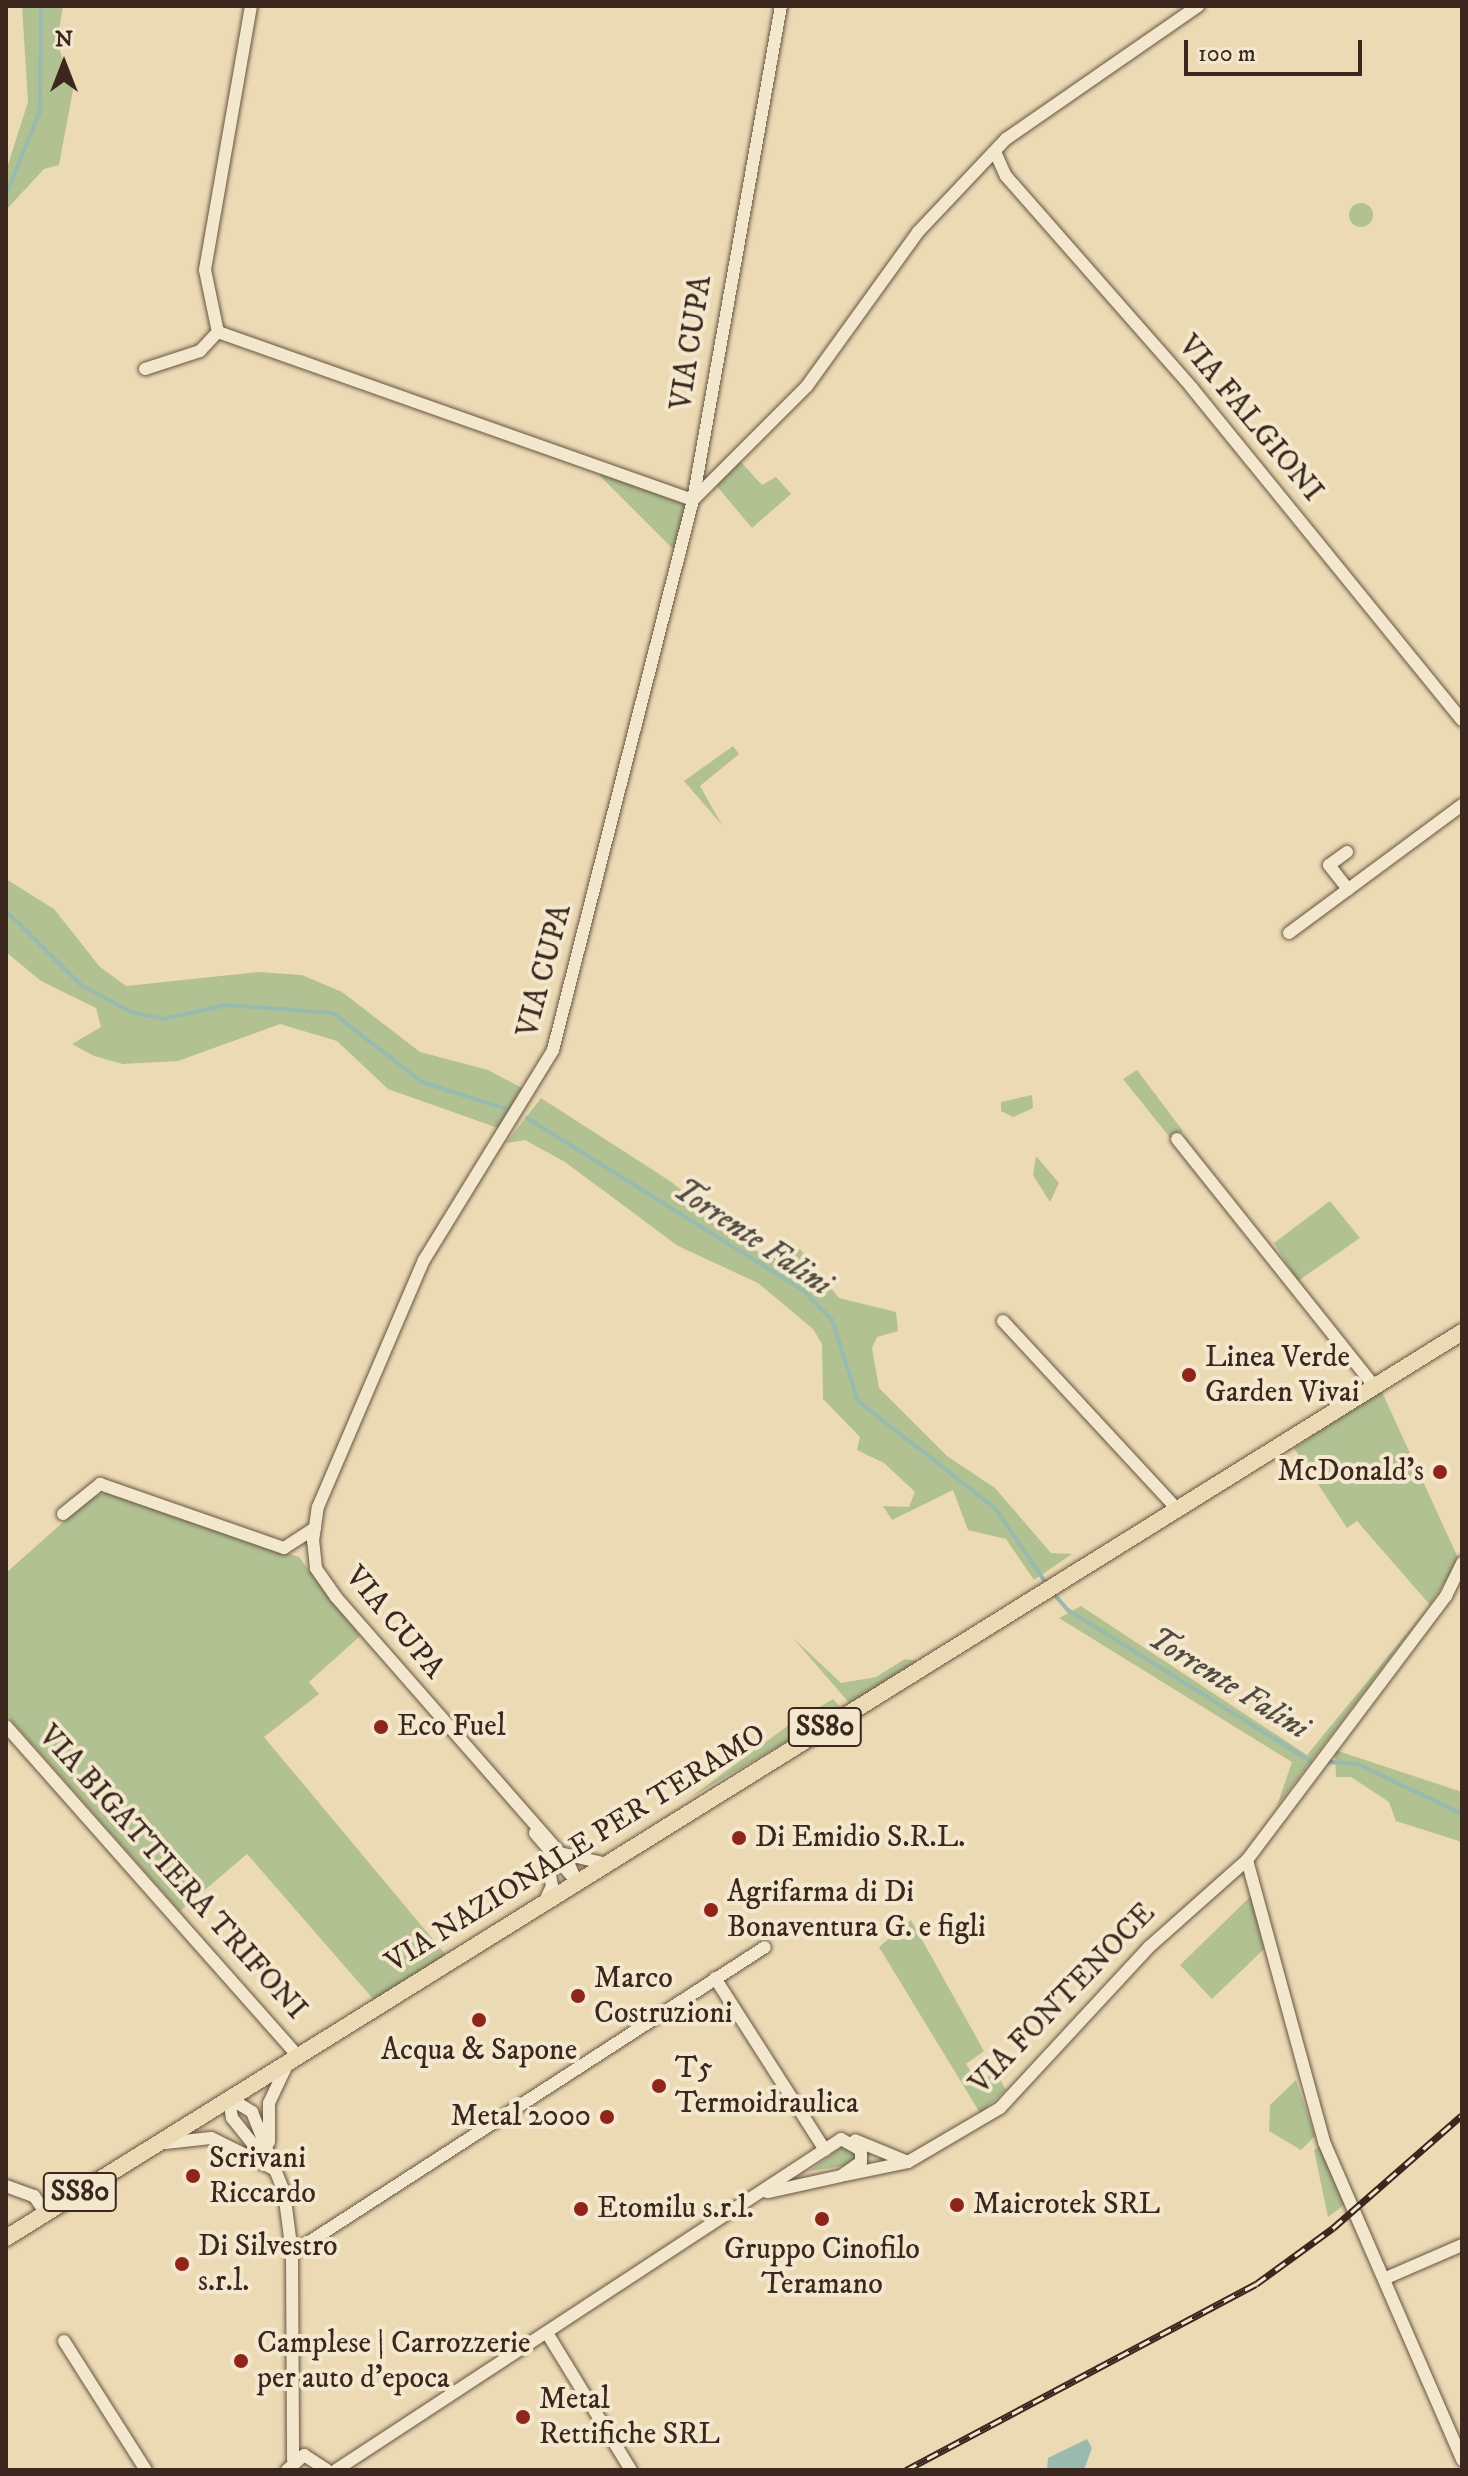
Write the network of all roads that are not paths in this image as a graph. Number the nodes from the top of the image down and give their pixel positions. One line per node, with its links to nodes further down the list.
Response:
1 (251, 6): 5 (street)
2 (781, 6): 7 (street, VIA CUPA)
3 (1198, 6): 4 (street)
4 (996, 154): 7 (street); 8 (street, VIA FALGIONI)
5 (218, 332): 6 (street); 7 (street)
6 (145, 369)
7 (693, 500): 19 (street, VIA CUPA)
8 (1462, 720)
9 (1462, 805): 11 (street)
10 (1347, 852): 11 (street)
11 (1348, 889): 12 (street)
12 (1289, 933)
13 (1177, 1139): 16 (street)
14 (1003, 1321): 17 (street)
15 (1462, 1332): 16 (main road, VIA NAZIONALE PER TERAMO / SS80)
16 (1375, 1387): 17 (main road, VIA NAZIONALE PER TERAMO / SS80)
17 (1177, 1509): 23 (main road, VIA NAZIONALE PER TERAMO / SS80)
18 (63, 1514): 19 (street)
19 (315, 1528): 22 (street, VIA CUPA)
20 (1462, 1563): 24 (street, VIA FONTENOCE)
21 (6, 1726): 29 (street, VIA BIGATTIERA TRIFONI)
22 (552, 1853): 23 (street); 25 (street, VIA CUPA); 26 (street, VIA CUPA)
23 (614, 1859): 25 (main road, VIA NAZIONALE PER TERAMO / SS80)
24 (1247, 1860): 34 (street, VIA FONTENOCE); 43 (street)
25 (577, 1882): 26 (main road, VIA NAZIONALE PER TERAMO / SS80)
26 (544, 1902): 29 (main road, VIA NAZIONALE PER TERAMO / SS80)
27 (765, 1947): 28 (street)
28 (715, 1978): 33 (street); 42 (street)
29 (294, 2058): 30 (main road, VIA NAZIONALE PER TERAMO / SS80); 35 (street)
30 (229, 2098): 32 (main road, VIA NAZIONALE PER TERAMO / SS80); 35 (street); 35 (street)
31 (855, 2140): 33 (street, VIA FONTENOCE); 34 (street); 36 (street)
32 (153, 2146): 35 (street); 39 (main road, VIA NAZIONALE PER TERAMO / SS80)
33 (825, 2150): 38 (street, VIA FONTENOCE)
34 (908, 2162): 36 (street, VIA FONTENOCE)
35 (273, 2169): 42 (street)
36 (841, 2176): 38 (street, VIA FONTENOCE)
37 (6, 2186): 39 (street)
38 (768, 2192): 44 (street, VIA FONTENOCE)
39 (46, 2213): 40 (main road, VIA NAZIONALE PER TERAMO / SS80)
40 (6, 2238)
41 (1462, 2245): 43 (street)
42 (292, 2253): 46 (street)
43 (1386, 2278): 47 (street)
44 (547, 2333): 48 (street, VIA FONTENOCE); 53 (street)
45 (64, 2341): 51 (street)
46 (297, 2426): 49 (street); 50 (street)
47 (1462, 2460)
48 (347, 2461): 49 (street); 52 (street, VIA FONTENOCE)
49 (320, 2462): 50 (street)
50 (289, 2467)
51 (146, 2470)
52 (336, 2470)
53 (631, 2470)

